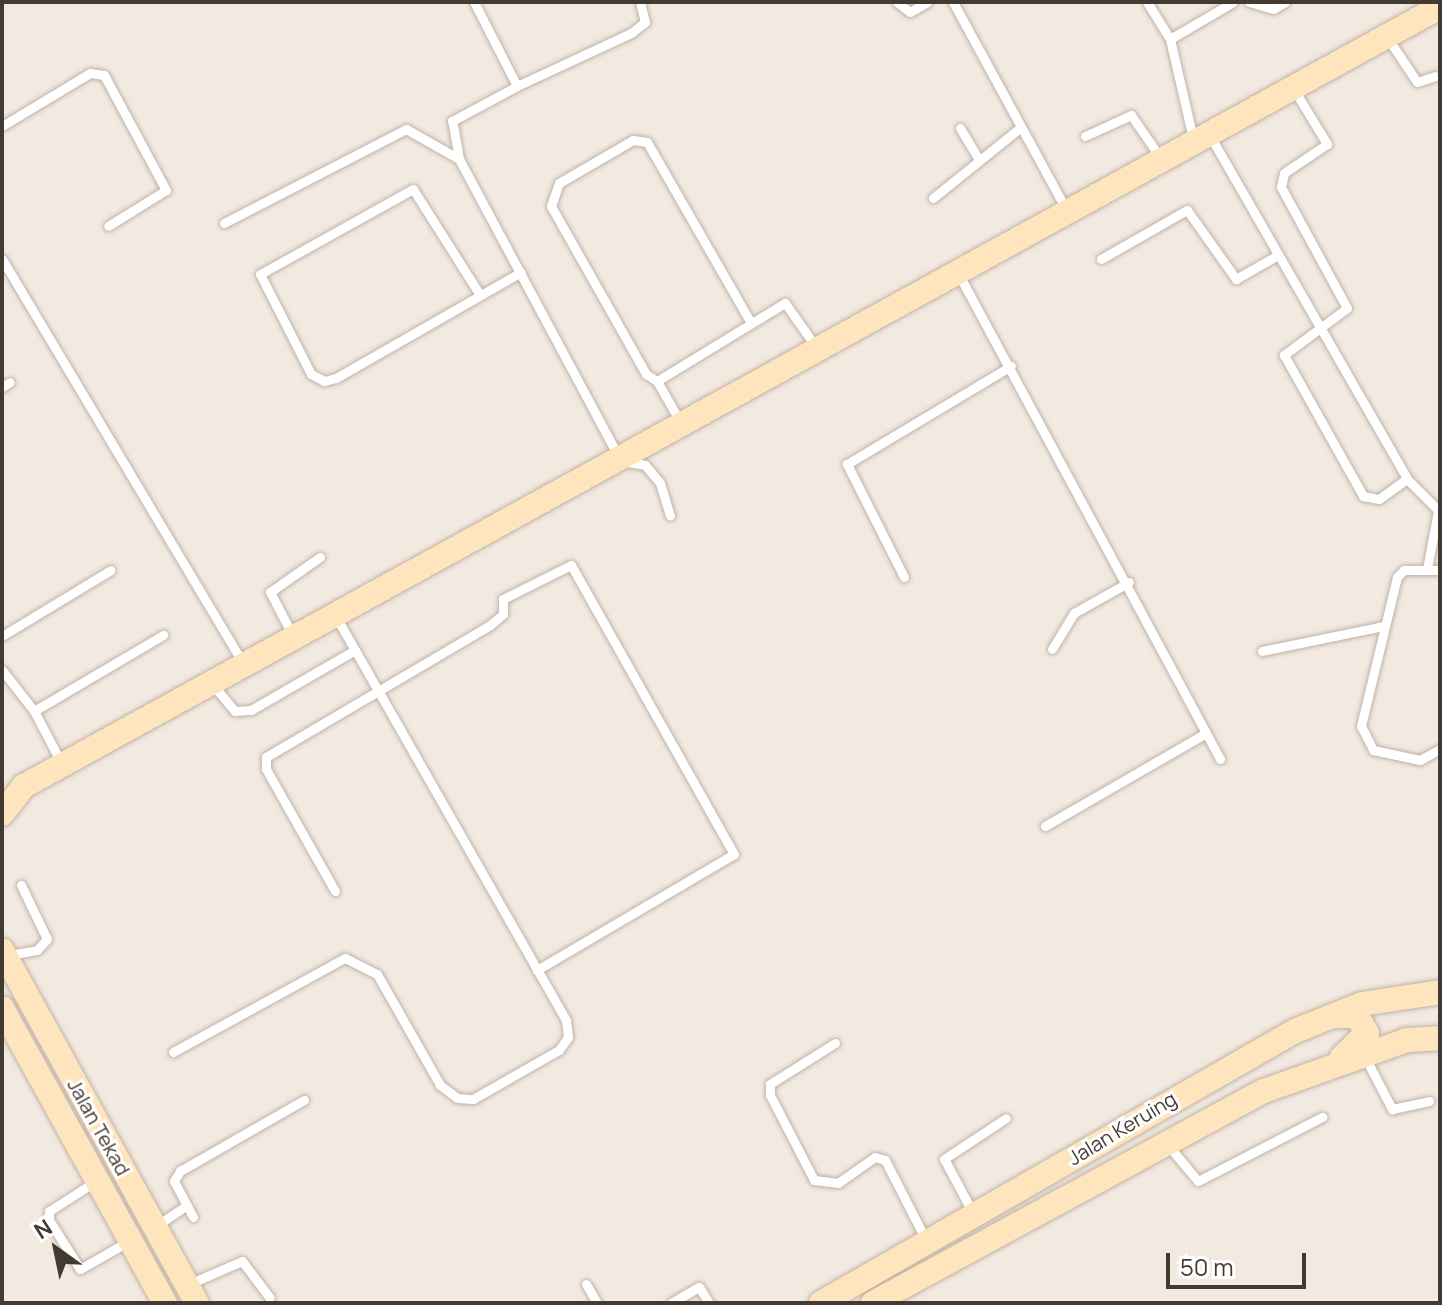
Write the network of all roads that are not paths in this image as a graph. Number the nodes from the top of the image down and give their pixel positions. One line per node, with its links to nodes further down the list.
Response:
1 (474, 2): 14 (lane)
2 (640, 2): 14 (lane)
3 (897, 2): 4 (lane)
4 (927, 2)
5 (953, 2): 17 (lane)
6 (1147, 2): 12 (lane)
7 (1233, 2): 12 (lane)
8 (1249, 2): 9 (lane)
9 (1285, 2)
10 (1430, 8): 11 (street)
11 (1387, 37): 13 (lane); 15 (street)
12 (1170, 39): 20 (lane)
13 (1435, 76)
14 (517, 86): 21 (lane)
15 (1293, 88): 20 (street); 35 (lane)
16 (2, 126): 27 (lane)
17 (1021, 127): 22 (lane); 25 (lane)
18 (960, 128): 22 (lane)
19 (1085, 136): 23 (lane)
20 (1202, 138): 23 (street); 28 (lane)
21 (459, 159): 26 (lane); 31 (lane)
22 (979, 160): 24 (lane)
23 (1161, 160): 25 (street)
24 (933, 198)
25 (1068, 212): 32 (street)
26 (224, 223)
27 (108, 226)
28 (1276, 256): 30 (lane); 35 (lane)
29 (2, 259): 58 (lane)
30 (1101, 259)
31 (521, 272): 33 (lane); 40 (lane)
32 (957, 272): 36 (street); 37 (lane)
33 (480, 295): 33 (lane)
34 (751, 323): 36 (lane); 38 (lane); 38 (lane)
35 (1319, 329): 41 (lane); 41 (lane)
36 (819, 351): 39 (street)
37 (1011, 366): 48 (lane); 49 (lane)
38 (657, 381): 39 (lane)
39 (684, 427): 40 (street)
40 (621, 461): 43 (lane); 50 (street)
41 (1407, 479): 42 (lane)
42 (1439, 511): 45 (lane)
43 (670, 516)
44 (320, 557): 54 (lane)
45 (1427, 569): 47 (lane); 51 (lane)
46 (111, 570): 53 (lane)
47 (1440, 570)
48 (904, 577)
49 (1129, 582): 55 (lane); 63 (lane)
50 (334, 613): 54 (street); 56 (lane)
51 (1384, 626): 57 (lane); 64 (lane)
52 (163, 635): 62 (lane)
53 (2, 636)
54 (293, 636): 58 (street)
55 (1052, 649)
56 (355, 650): 60 (lane); 61 (lane)
57 (1262, 651)
58 (243, 664): 60 (street)
59 (2, 670): 62 (lane)
60 (211, 682): 66 (street)
61 (380, 691): 71 (lane); 73 (lane); 73 (lane)
62 (34, 711): 66 (lane)
63 (1206, 733): 65 (lane); 69 (lane)
64 (1440, 749)
65 (1220, 759)
66 (62, 765): 67 (street)
67 (13, 786): 68 (street)
68 (2, 814)
69 (1045, 826)
70 (21, 885): 72 (lane)
71 (335, 891)
72 (4, 953): 91 (street, Jalan Tekad)
73 (537, 970): 79 (lane)
74 (1440, 992): 76 (street, Jalan Keruing)
75 (2, 1008): 87 (street, Jalan Tekad)
76 (1324, 1018): 81 (street); 89 (street, Jalan Keruing)
77 (1440, 1038): 80 (street, Jalan Keruing)
78 (835, 1043): 93 (lane)
79 (173, 1052)
80 (1364, 1054): 81 (street, Jalan Keruing); 83 (lane)
81 (1329, 1066): 86 (street, Jalan Keruing)
82 (304, 1100): 88 (lane)
83 (1429, 1101)
84 (1322, 1117): 86 (lane)
85 (1006, 1118): 89 (lane)
86 (1167, 1144): 97 (street, Jalan Keruing)
87 (96, 1181): 92 (street, Jalan Tekad); 92 (lane)
88 (186, 1206): 90 (lane); 91 (lane)
89 (975, 1216): 93 (street, Jalan Keruing)
90 (193, 1217)
91 (153, 1227): 95 (street, Jalan Tekad)
92 (129, 1241): 98 (street, Jalan Tekad)
93 (927, 1243): 102 (street, Jalan Keruing)
94 (586, 1284): 99 (lane)
95 (192, 1294): 96 (lane)
96 (270, 1298)
97 (879, 1301)
98 (165, 1303)
99 (597, 1303)
100 (671, 1303): 101 (lane)
101 (709, 1303)
102 (821, 1303)

